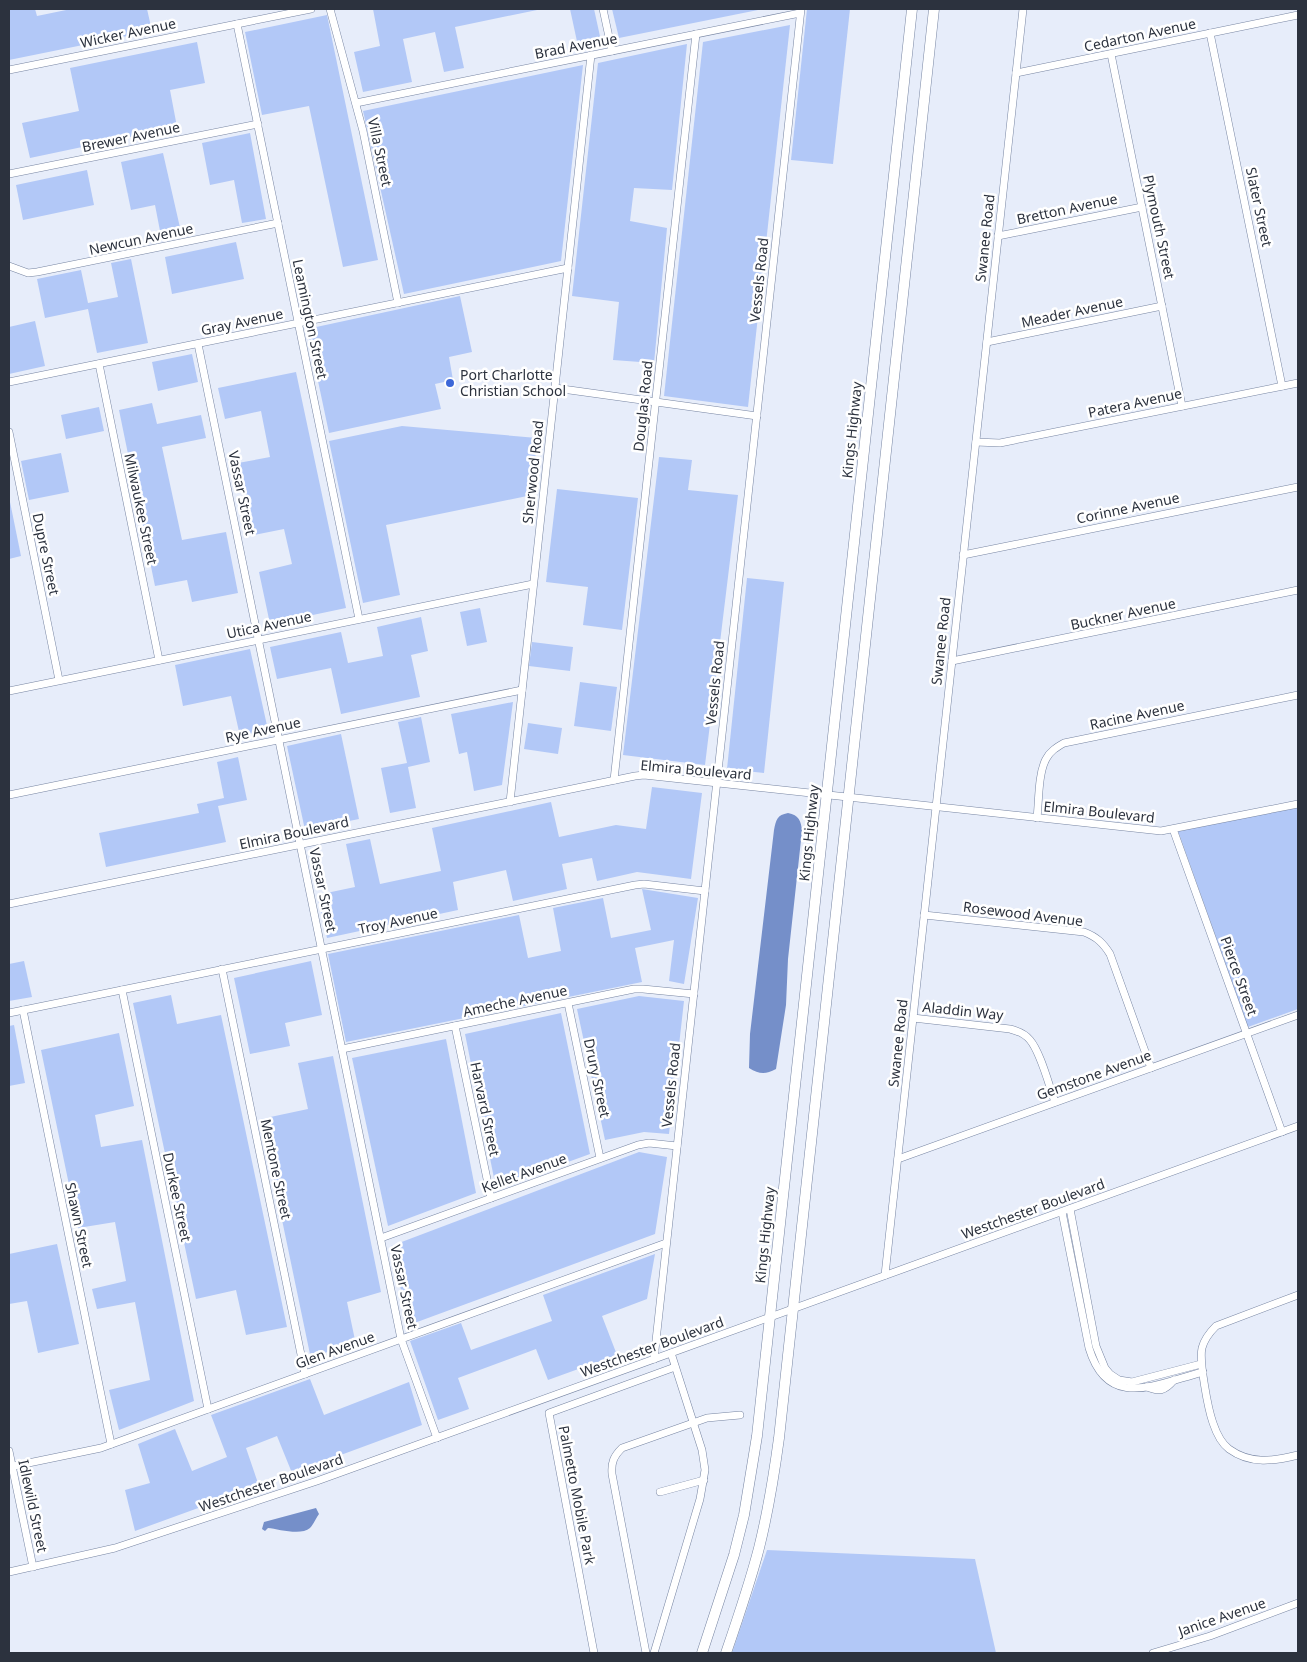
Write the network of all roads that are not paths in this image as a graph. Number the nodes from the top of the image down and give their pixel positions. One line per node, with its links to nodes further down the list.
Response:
1 (311, 9): 9 (street, Wicker Avenue)
2 (330, 9): 17 (street, Villa Street)
3 (603, 9): 12 (street)
4 (912, 9): 56 (main road, Kings Highway)
5 (934, 9): 57 (main road)
6 (1023, 9): 16 (street, Swanee Road)
7 (801, 11): 11 (street, Brad Avenue); 37 (street, Vessels Road)
8 (1298, 15): 10 (street, Cedarton Avenue)
9 (237, 24): 15 (street, Wicker Avenue); 18 (street, Leamington Street)
10 (1210, 33): 13 (street, Cedarton Avenue); 33 (street, Slater Street)
11 (696, 34): 12 (street, Brad Avenue); 35 (street, Douglas Road)
12 (612, 51): 14 (street, Brad Avenue)
13 (1110, 54): 16 (street, Cedarton Avenue); 20 (street, Plymouth Street)
14 (591, 56): 17 (street, Brad Avenue); 24 (street, Sherwood Road)
15 (9, 70)
16 (1016, 73): 22 (street, Swanee Road)
17 (356, 104): 25 (street, Villa Street)
18 (258, 124): 19 (street, Brewer Avenue); 21 (street, Leamington Street)
19 (9, 174)
20 (1142, 207): 22 (street, Bretton Avenue); 26 (street, Plymouth Street)
21 (278, 223): 23 (street, Newcun Avenue); 27 (street, Leamington Street)
22 (998, 236): 28 (street, Swanee Road)
23 (9, 266)
24 (568, 268): 25 (street, Gray Avenue); 34 (street, Sherwood Road)
25 (398, 303): 27 (street, Gray Avenue)
26 (1162, 306): 28 (street, Meader Avenue); 36 (street, Plymouth Street)
27 (298, 323): 29 (street, Gray Avenue); 44 (street, Leamington Street)
28 (986, 342): 39 (street, Swanee Road)
29 (198, 344): 30 (street, Gray Avenue); 45 (street, Vassar Street)
30 (99, 364): 31 (street, Gray Avenue); 46 (street, Milwaukee Street)
31 (9, 382)
32 (1298, 382): 33 (street, Patera Avenue)
33 (1282, 386): 36 (street, Patera Avenue)
34 (555, 388): 35 (street); 42 (street, Sherwood Road)
35 (656, 402): 37 (street); 53 (street, Douglas Road)
36 (1182, 406): 39 (street, Patera Avenue)
37 (756, 416): 54 (street, Vessels Road)
38 (9, 432): 48 (street, Dupre Street)
39 (976, 442): 41 (street, Swanee Road)
40 (1298, 486): 41 (street, Corinne Avenue)
41 (963, 555): 47 (street, Swanee Road)
42 (533, 584): 44 (street, Utica Avenue); 49 (street, Sherwood Road)
43 (1298, 590): 47 (street, Buckner Avenue)
44 (359, 619): 45 (street, Utica Avenue)
45 (259, 640): 46 (street, Utica Avenue); 52 (street, Vassar Street)
46 (159, 660): 48 (street, Utica Avenue)
47 (952, 661): 60 (street, Swanee Road)
48 (59, 680): 50 (street, Utica Avenue)
49 (522, 690): 52 (street, Rye Avenue); 58 (street, Sherwood Road)
50 (9, 691)
51 (1298, 695): 61 (street, Racine Avenue)
52 (279, 739): 55 (street, Rye Avenue); 63 (street, Vassar Street)
53 (614, 780): 54 (street, Elmira Boulevard); 58 (street, Elmira Boulevard)
54 (716, 783): 56 (street, Elmira Boulevard); 64 (street, Vessels Road)
55 (9, 794)
56 (826, 795): 57 (street, Elmira Boulevard); 93 (main road, Kings Highway)
57 (848, 797): 60 (street, Elmira Boulevard); 92 (main road)
58 (510, 802): 63 (street, Elmira Boulevard)
59 (1298, 804): 62 (street, Elmira Boulevard)
60 (936, 807): 61 (street, Elmira Boulevard); 66 (street, Swanee Road)
61 (1037, 818): 62 (street, Elmira Boulevard)
62 (1173, 829): 77 (street, Pierce Street)
63 (301, 844): 65 (street, Elmira Boulevard); 67 (street, Vassar Street)
64 (705, 891): 67 (street, Troy Avenue); 70 (street, Vessels Road)
65 (9, 904)
66 (924, 915): 75 (street, Swanee Road); 79 (street, Rosewood Avenue)
67 (322, 949): 68 (street, Troy Avenue); 78 (street, Vassar Street)
68 (222, 969): 69 (street, Troy Avenue); 99 (street, Mentone Street)
69 (122, 990): 72 (street, Troy Avenue); 102 (street, Durkee Street)
70 (694, 994): 71 (street, Ameche Avenue); 83 (street, Vessels Road)
71 (568, 1003): 76 (street, Ameche Avenue); 84 (street, Drury Street)
72 (22, 1010): 73 (street, Troy Avenue); 106 (street, Shawn Street)
73 (9, 1013)
74 (1298, 1014): 77 (street, Gemstone Avenue)
75 (913, 1018): 80 (street, Aladdin Way); 85 (street, Swanee Road)
76 (455, 1026): 78 (street, Ameche Avenue); 86 (street, Harvard Street)
77 (1246, 1033): 79 (street, Gemstone Avenue); 82 (street, Pierce Street)
78 (342, 1049): 88 (street, Vassar Street)
79 (1151, 1068): 80 (street, Gemstone Avenue)
80 (1055, 1102): 85 (street, Gemstone Avenue)
81 (1298, 1126): 82 (street, Westchester Boulevard)
82 (1282, 1132): 87 (street, Westchester Boulevard)
83 (677, 1146): 84 (street, Kellet Avenue); 89 (street, Vessels Road)
84 (600, 1158): 86 (street, Kellet Avenue)
85 (898, 1159): 90 (street, Swanee Road)
86 (491, 1198): 88 (street, Kellet Avenue)
87 (1066, 1210): 90 (street, Westchester Boulevard); 101 (street)
88 (381, 1238): 94 (street, Vassar Street)
89 (666, 1243): 94 (street, Glen Avenue); 96 (street, Vessels Road)
90 (885, 1276): 92 (street, Westchester Boulevard)
91 (1298, 1295): 98 (street)
92 (793, 1309): 93 (street, Westchester Boulevard); 119 (main road)
93 (770, 1317): 95 (street, Westchester Boulevard); 118 (main road, Kings Highway)
94 (401, 1339): 99 (street, Glen Avenue); 105 (street, Vassar Street)
95 (671, 1353): 96 (street, Westchester Boulevard); 97 (street)
96 (654, 1359): 105 (street, Westchester Boulevard)
97 (675, 1367): 104 (street); 115 (street, Palmetto Mobile Park)
98 (1202, 1368): 100 (street); 108 (street)
99 (305, 1374): 102 (street, Glen Avenue)
100 (1177, 1376): 101 (street); 101 (street)
101 (1112, 1379)
102 (208, 1409): 106 (street, Glen Avenue)
103 (740, 1415): 104 (street)
104 (693, 1423): 110 (street); 116 (street)
105 (437, 1438): 112 (street, Westchester Boulevard)
106 (111, 1444): 109 (street, Glen Avenue)
107 (9, 1451): 109 (street, Idlewild Street)
108 (1298, 1455)
109 (10, 1466): 112 (street, Idlewild Street)
110 (704, 1480): 111 (street); 117 (street)
111 (660, 1492)
112 (34, 1567): 113 (street, Westchester Boulevard)
113 (9, 1572)
114 (1298, 1603): 120 (street, Janice Avenue)
115 (594, 1653)
116 (646, 1653)
117 (654, 1653)
118 (702, 1653)
119 (726, 1653)
120 (1153, 1653)

